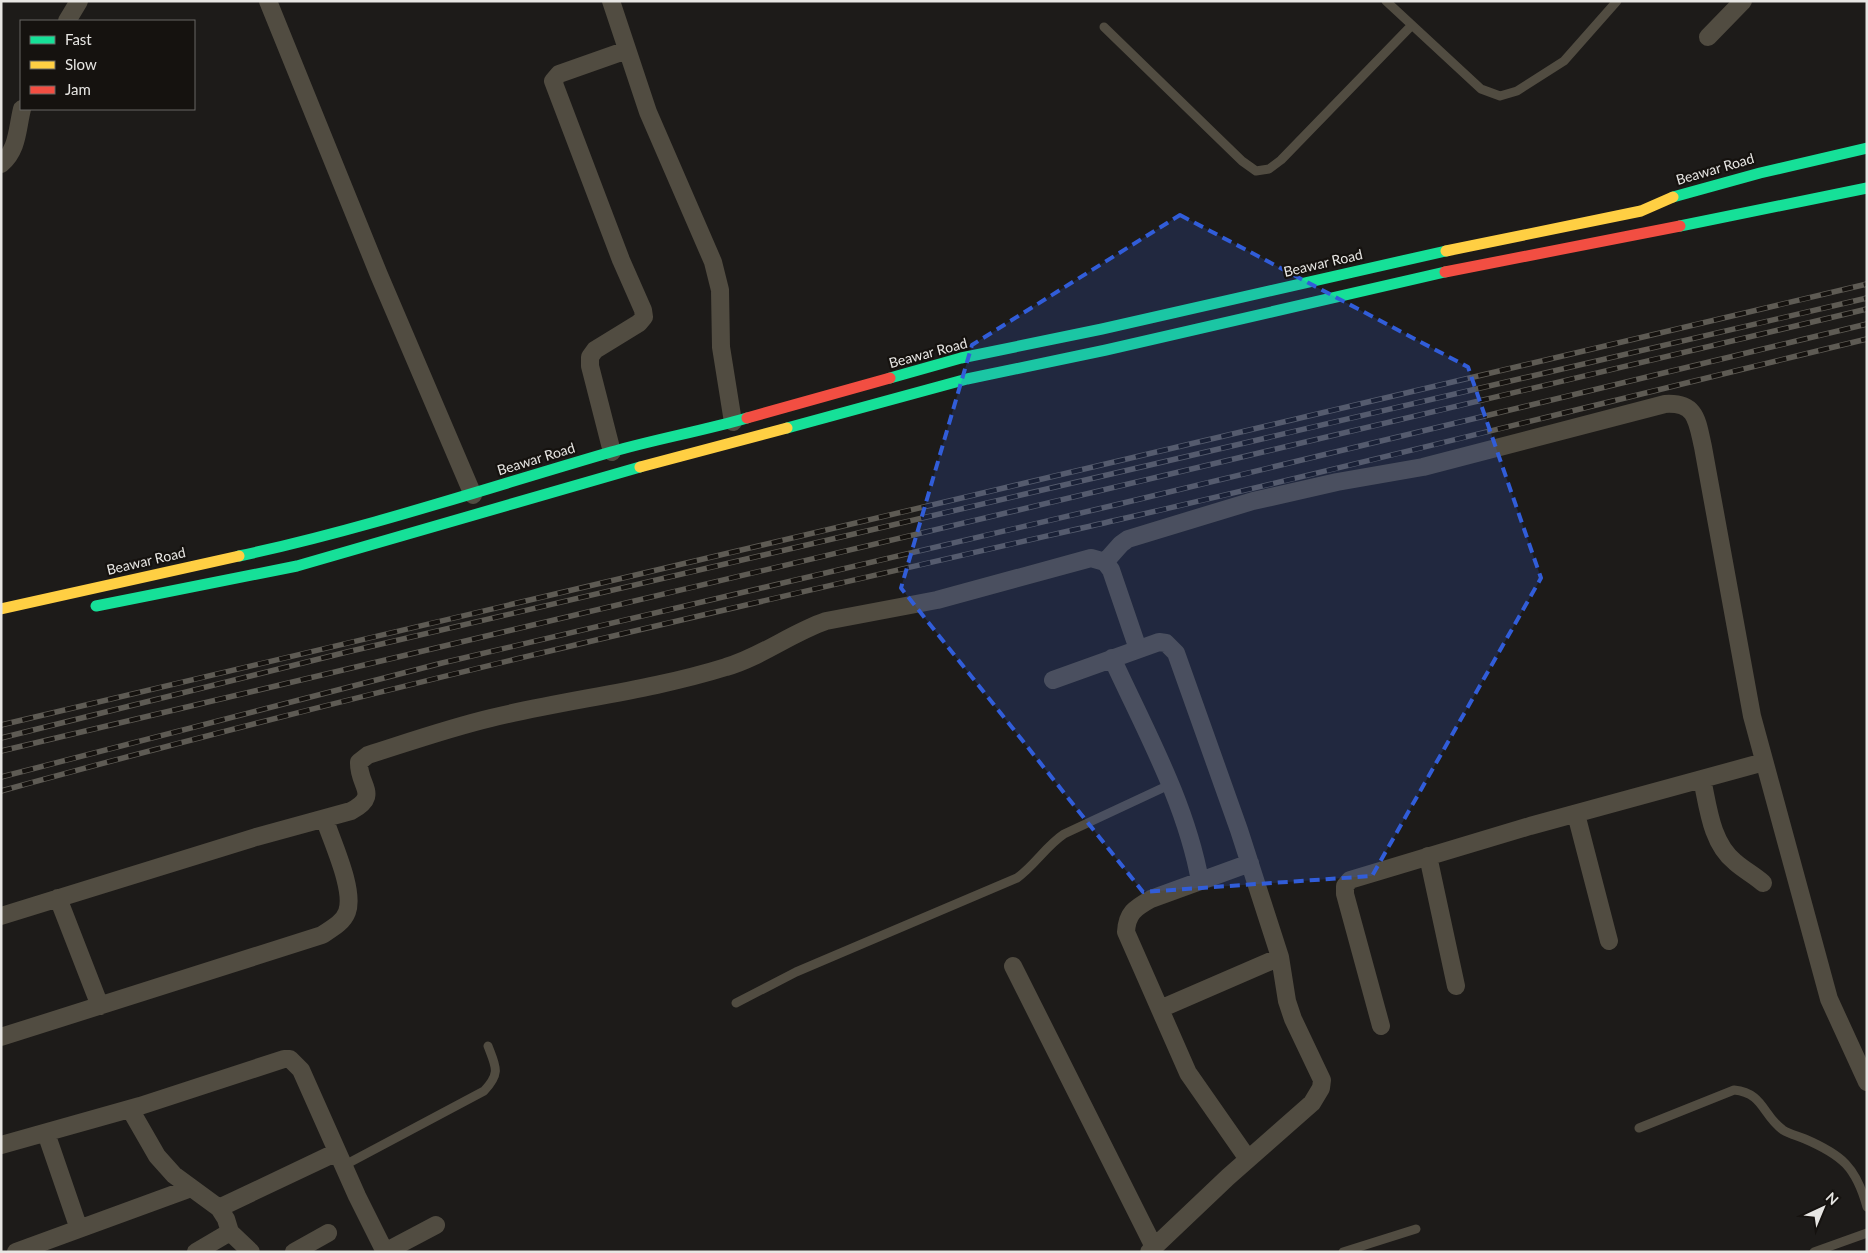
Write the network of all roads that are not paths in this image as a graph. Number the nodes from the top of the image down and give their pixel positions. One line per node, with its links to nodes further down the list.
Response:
1 (79, 1): 7 (street)
2 (268, 1): 18 (street)
3 (611, 1): 11 (street)
4 (1386, 1): 8 (lane)
5 (1617, 1): 8 (lane)
6 (1743, 1): 10 (street)
7 (68, 20)
8 (1412, 25): 9 (lane)
9 (1104, 28)
10 (1708, 36)
11 (627, 50): 16 (street); 17 (street)
12 (22, 110): 14 (street)
13 (1867, 148): 16 (main road, Beawar Road)
14 (1, 164)
15 (1867, 188): 20 (main road)
16 (733, 422): 17 (main road, Beawar Road)
17 (612, 452): 18 (main road, Beawar Road)
18 (473, 495): 21 (main road, Beawar Road)
19 (1105, 562): 22 (street); 25 (street); 29 (street)
20 (87, 608)
21 (1, 609)
22 (1138, 649): 23 (street); 31 (street)
23 (1112, 658): 24 (street); 27 (street)
24 (1054, 680)
25 (1764, 762): 26 (street); 46 (street)
26 (1702, 779): 28 (street); 33 (street)
27 (1169, 785): 32 (street); 40 (lane)
28 (1576, 814): 30 (street); 36 (street)
29 (325, 820): 34 (street); 41 (street)
30 (1428, 856): 39 (street); 43 (street)
31 (1250, 863): 32 (street); 37 (street)
32 (1200, 882): 42 (street)
33 (1763, 883)
34 (58, 898): 35 (street); 41 (street)
35 (1, 916)
36 (1609, 941)
37 (1280, 956): 42 (street); 52 (street)
38 (1013, 966): 62 (street)
39 (1456, 986)
40 (736, 1003)
41 (100, 1006): 44 (street)
42 (1160, 1009): 52 (street)
43 (1381, 1026)
44 (1, 1037)
45 (488, 1046): 51 (lane)
46 (1865, 1075)
47 (130, 1109): 49 (street); 51 (street); 53 (street)
48 (1639, 1128): 54 (lane)
49 (46, 1133): 50 (street); 57 (street)
50 (1, 1145)
51 (340, 1159): 55 (street); 67 (street)
52 (1248, 1159): 62 (street)
53 (191, 1188): 55 (street); 57 (street)
54 (1867, 1207)
55 (219, 1208): 59 (street)
56 (436, 1225): 67 (street)
57 (79, 1229): 63 (street)
58 (1416, 1229): 68 (lane)
59 (230, 1232): 64 (street); 65 (street)
60 (328, 1233): 66 (street)
61 (1867, 1233): 69 (lane)
62 (1151, 1250)
63 (16, 1252)
64 (196, 1252)
65 (251, 1252)
66 (294, 1252)
67 (385, 1252)
68 (1343, 1252)
69 (1814, 1252)

